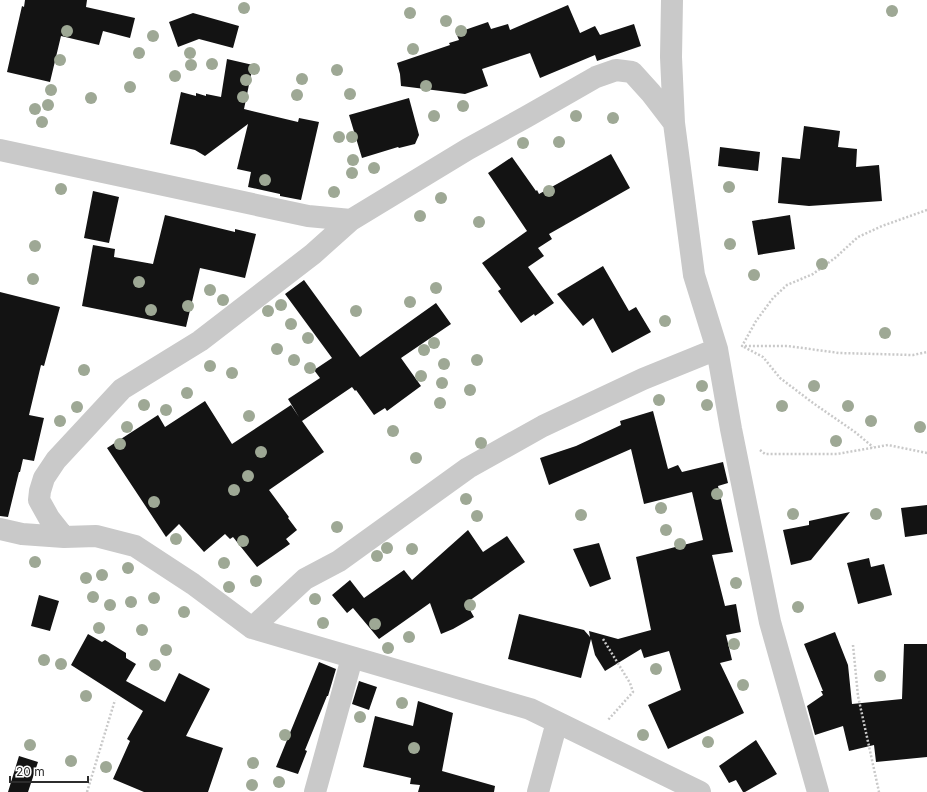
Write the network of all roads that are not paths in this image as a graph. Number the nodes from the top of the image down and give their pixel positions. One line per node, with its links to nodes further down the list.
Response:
1 (672, 0): 2 (street)
2 (674, 123): 4 (street); 5 (street)
3 (0, 150): 4 (street)
4 (351, 220): 7 (street)
5 (717, 349): 8 (street); 14 (street)
6 (0, 529): 7 (street)
7 (64, 537): 8 (street)
8 (252, 628): 9 (street)
9 (352, 658): 10 (street); 11 (street)
10 (557, 722): 12 (street); 13 (street)
11 (315, 792)
12 (538, 792)
13 (700, 792)
14 (818, 792)

